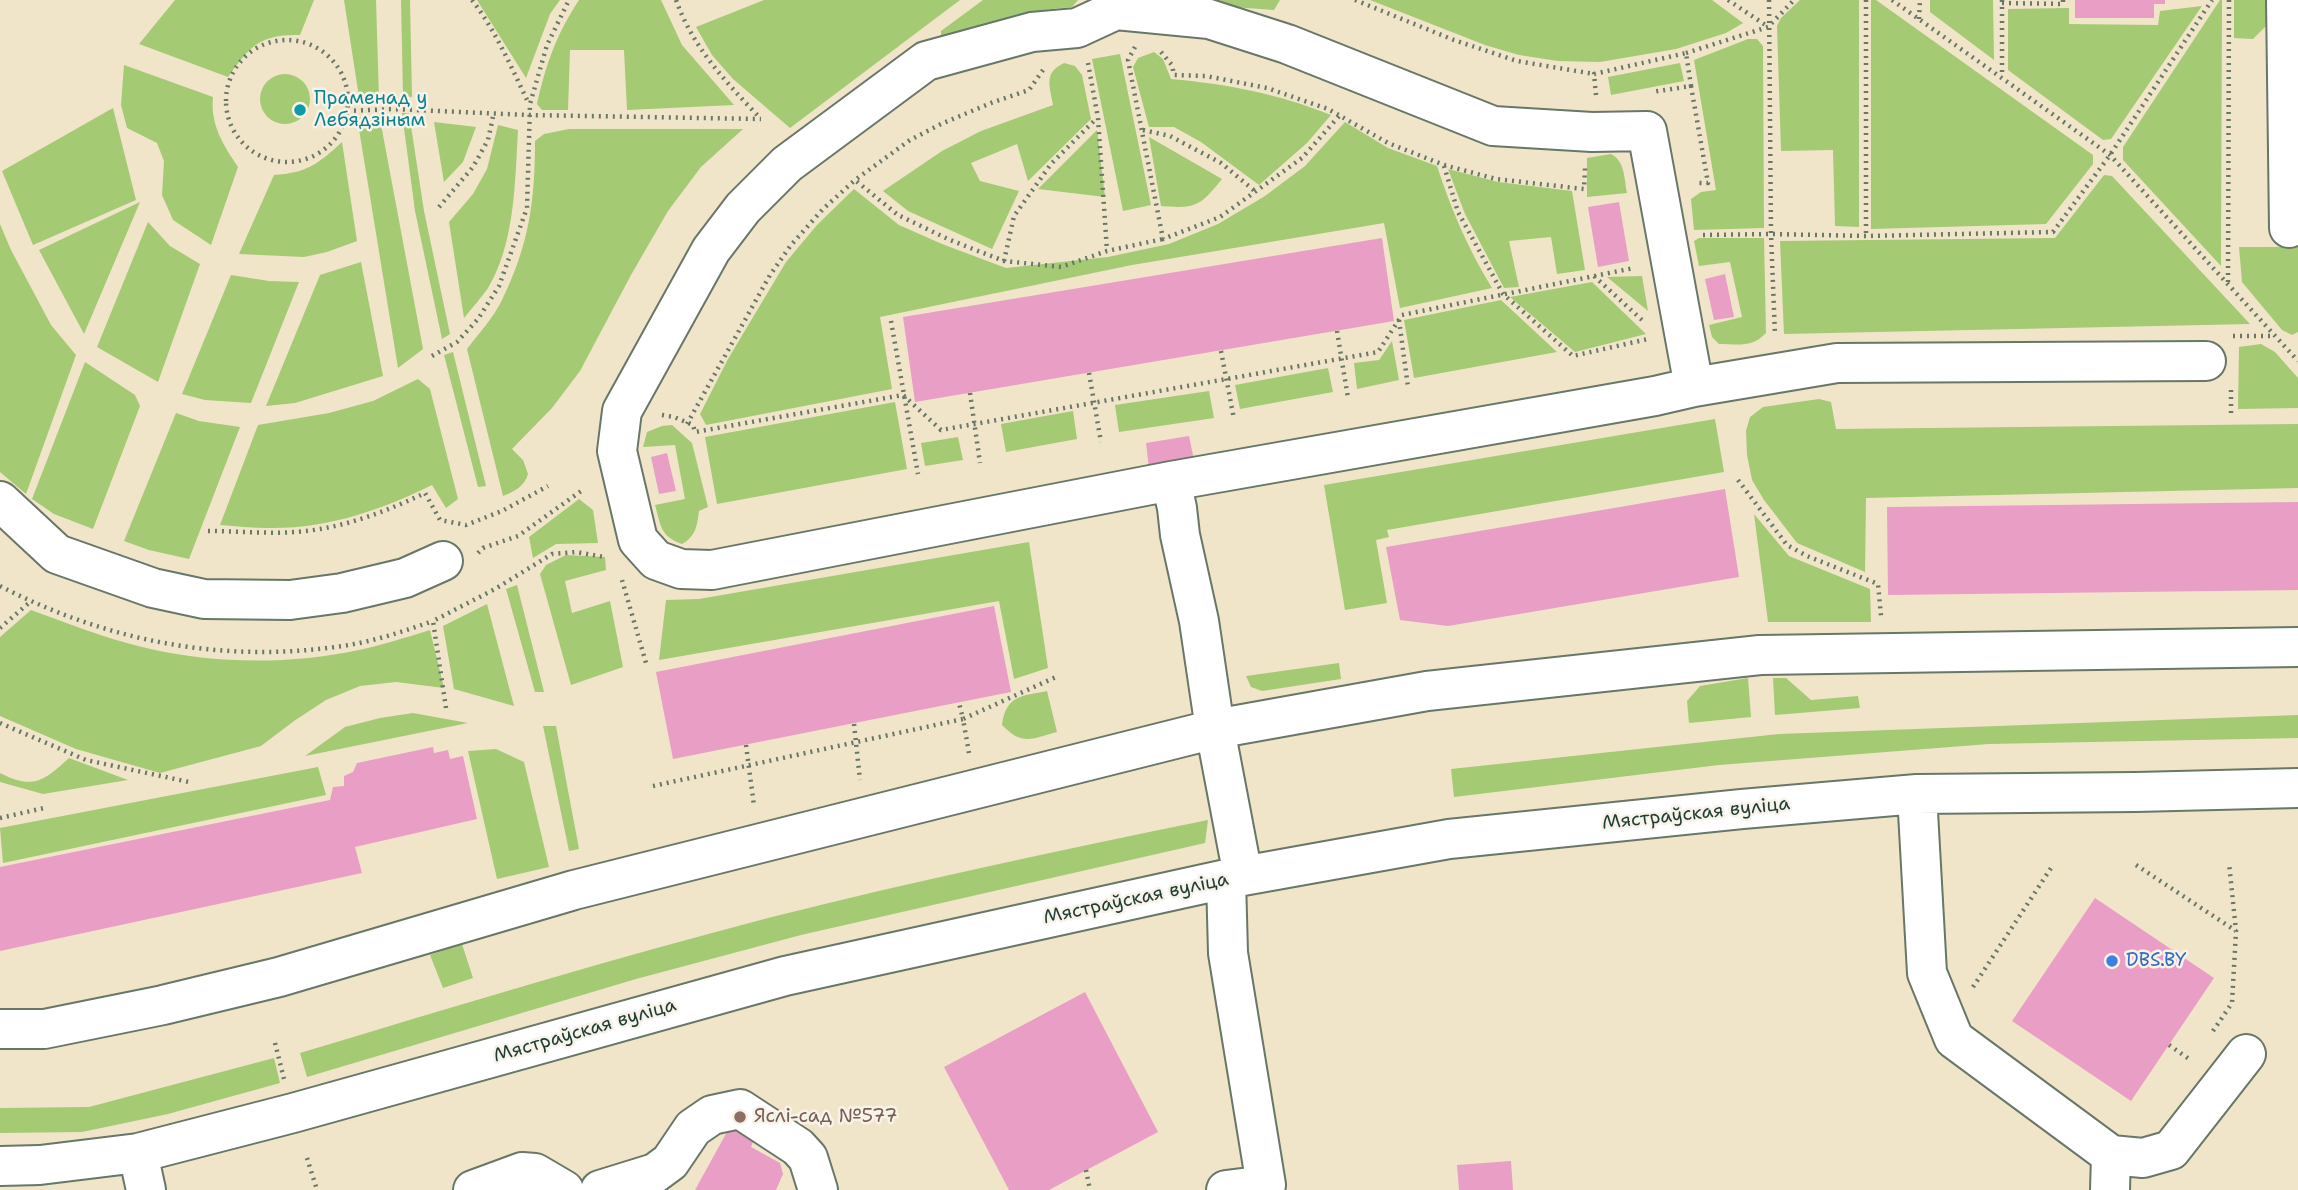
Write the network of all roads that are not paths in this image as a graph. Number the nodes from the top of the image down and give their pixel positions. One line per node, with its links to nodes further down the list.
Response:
1 (2286, 0): 2 (street)
2 (2289, 228)
3 (2206, 361): 4 (street)
4 (1694, 387): 5 (street); 5 (street)
5 (1171, 481): 9 (street)
6 (0, 501): 7 (street)
7 (459, 558)
8 (2298, 647): 9 (street)
9 (1215, 729): 12 (street); 13 (street)
10 (2298, 788): 11 (street, Мястраўская вуліца)
11 (1917, 794): 12 (street, Мястраўская вуліца); 17 (street)
12 (1234, 877): 15 (street, Мястраўская вуліца); 23 (street)
13 (0, 1029)
14 (2246, 1054): 17 (street)
15 (138, 1153): 16 (street, Мястраўская вуліца); 18 (street)
16 (0, 1166)
17 (2111, 1172)
18 (146, 1190)
19 (473, 1190): 20 (street)
20 (564, 1190)
21 (600, 1190): 22 (street)
22 (818, 1190)
23 (1226, 1190)

